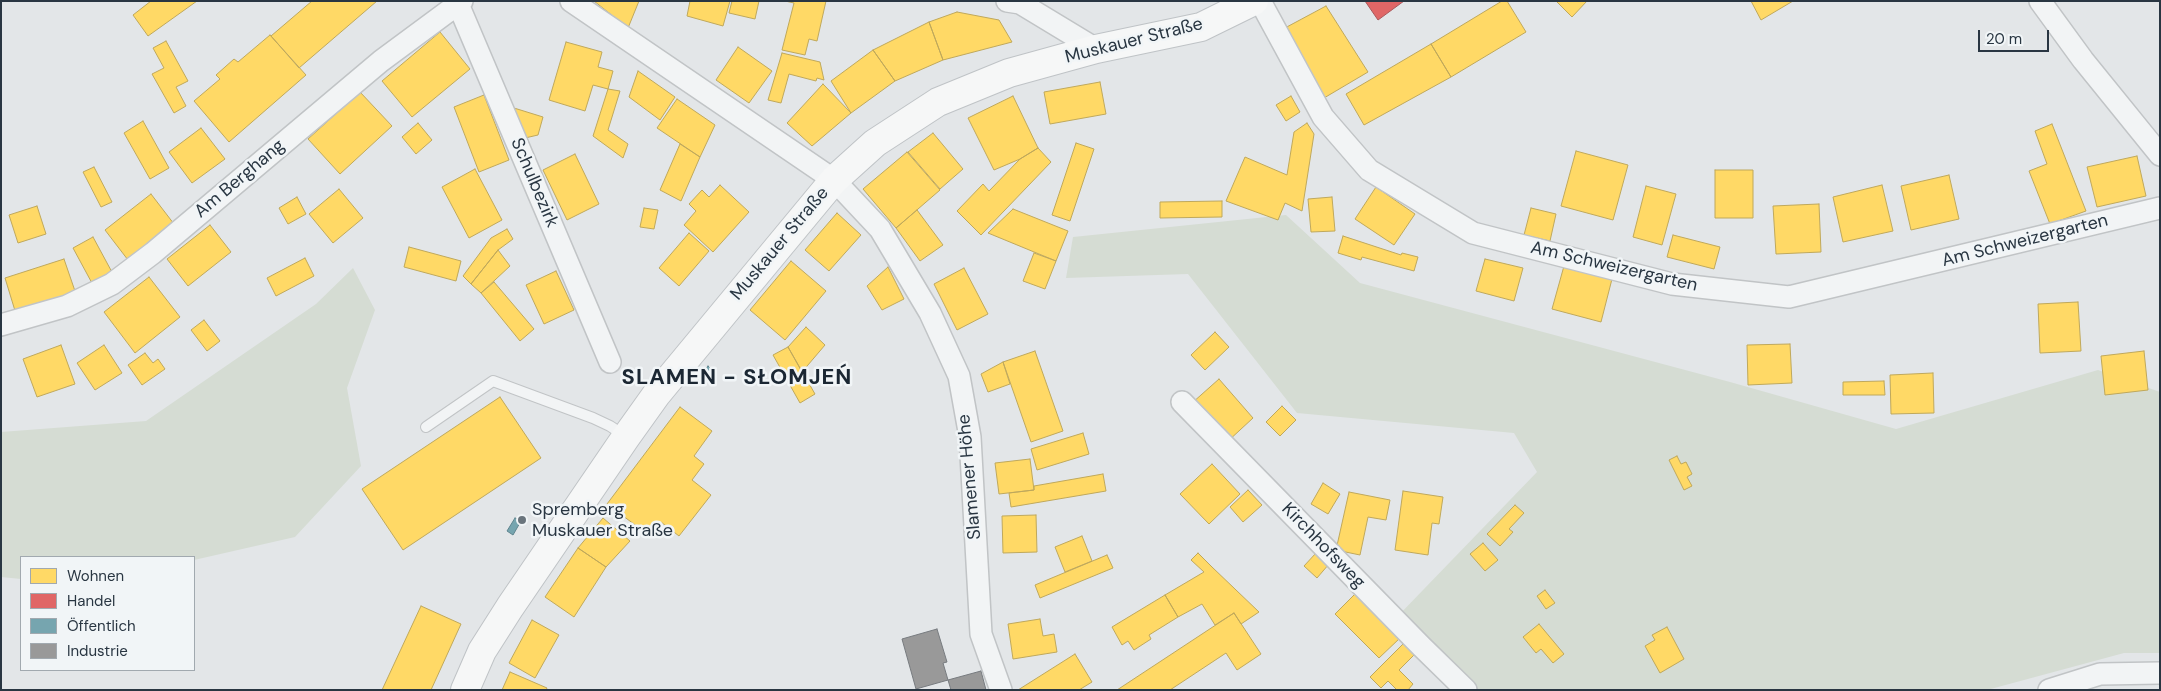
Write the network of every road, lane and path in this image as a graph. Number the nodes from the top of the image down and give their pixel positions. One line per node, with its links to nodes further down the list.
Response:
1 (571, 1): 9 (street)
2 (1008, 1): 7 (street)
3 (1254, 1): 7 (main road, Muskauer Straße)
4 (1260, 1): 10 (street, Am Schweizergarten)
5 (2040, 1): 8 (street)
6 (460, 3): 11 (street, Am Berghang); 12 (street, Schulbezirk)
7 (1096, 49): 9 (main road, Muskauer Straße)
8 (2160, 155)
9 (834, 180): 15 (main road, Muskauer Straße); 18 (street, Slamener Höhe)
10 (2160, 208)
11 (1, 326)
12 (610, 362)
13 (1182, 402): 19 (street, Kirchhofsweg)
14 (426, 427): 15 (lane)
15 (626, 437): 17 (main road, Muskauer Straße)
16 (2160, 673): 20 (street)
17 (465, 690)
18 (1001, 690)
19 (1466, 690)
20 (2049, 690)

